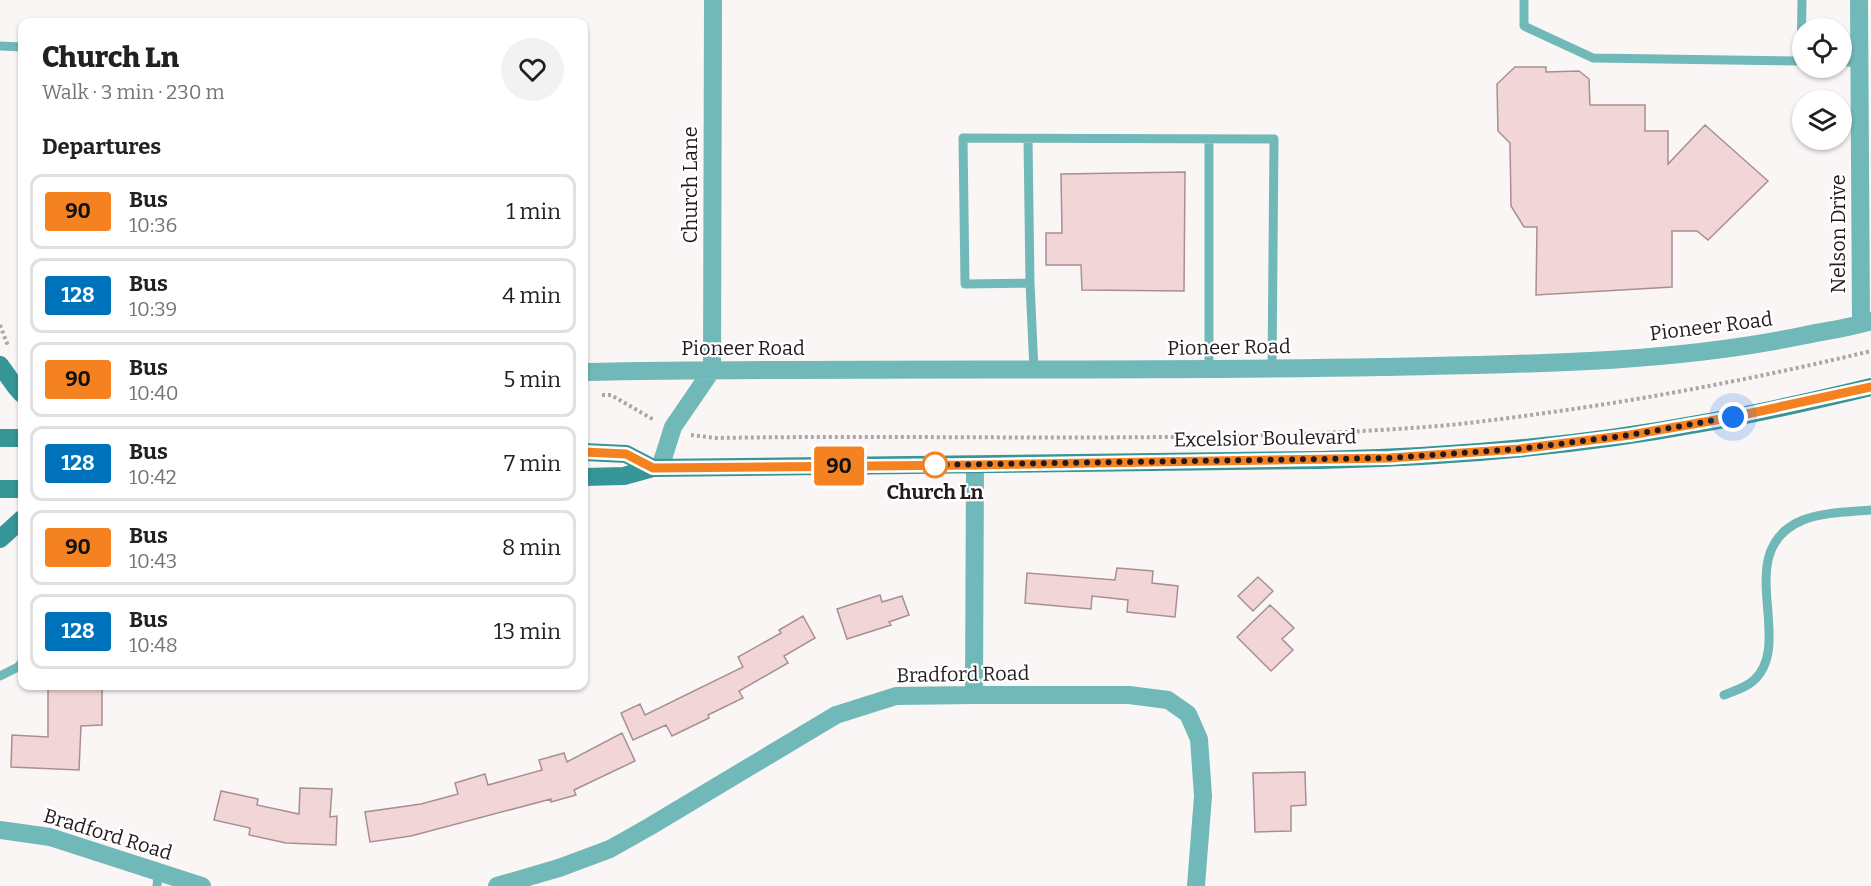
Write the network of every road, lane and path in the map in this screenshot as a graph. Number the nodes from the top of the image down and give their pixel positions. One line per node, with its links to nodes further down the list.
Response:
1 (713, 0): 18 (street, Church Lane)
2 (1524, 0): 9 (lane)
3 (1802, 0): 5 (lane)
4 (1860, 0): 8 (street, Nelson Drive)
5 (1802, 18)
6 (0, 46): 7 (lane)
7 (18, 47)
8 (1852, 55)
9 (1792, 61)
10 (1852, 78): 14 (street, Nelson Drive)
11 (1028, 139): 12 (lane); 13 (lane); 13 (lane)
12 (1209, 139): 17 (lane); 20 (lane)
13 (1030, 283): 19 (lane)
14 (1866, 322): 17 (street, Pioneer Road)
15 (1871, 351): 25 (path)
16 (0, 365): 23 (main road)
17 (1272, 369): 20 (street, Pioneer Road)
18 (712, 370): 19 (street, Pioneer Road); 21 (street, Pioneer Road); 25 (street)
19 (1034, 370): 20 (street, Pioneer Road)
20 (1209, 370)
21 (588, 372)
22 (1871, 387): 29 (main road, Excelsior Boulevard)
23 (18, 389)
24 (593, 394): 25 (path)
25 (673, 428): 30 (street)
26 (0, 438): 27 (main road)
27 (18, 438)
28 (588, 452): 30 (main road, Excelsior Boulevard)
29 (975, 465): 30 (main road, Excelsior Boulevard); 39 (street)
30 (657, 468): 31 (main road, Excelsior Boulevard)
31 (588, 477)
32 (0, 489): 33 (main road)
33 (18, 489)
34 (1871, 510): 40 (lane)
35 (18, 523): 36 (main road)
36 (0, 539)
37 (18, 666): 38 (lane)
38 (0, 675)
39 (974, 695): 44 (street, Bradford Road); 45 (street, Bradford Road)
40 (1724, 695)
41 (0, 830): 42 (street, Bradford Road)
42 (158, 879): 43 (street, Bradford Road)
43 (202, 886)
44 (497, 886)
45 (1196, 886)

